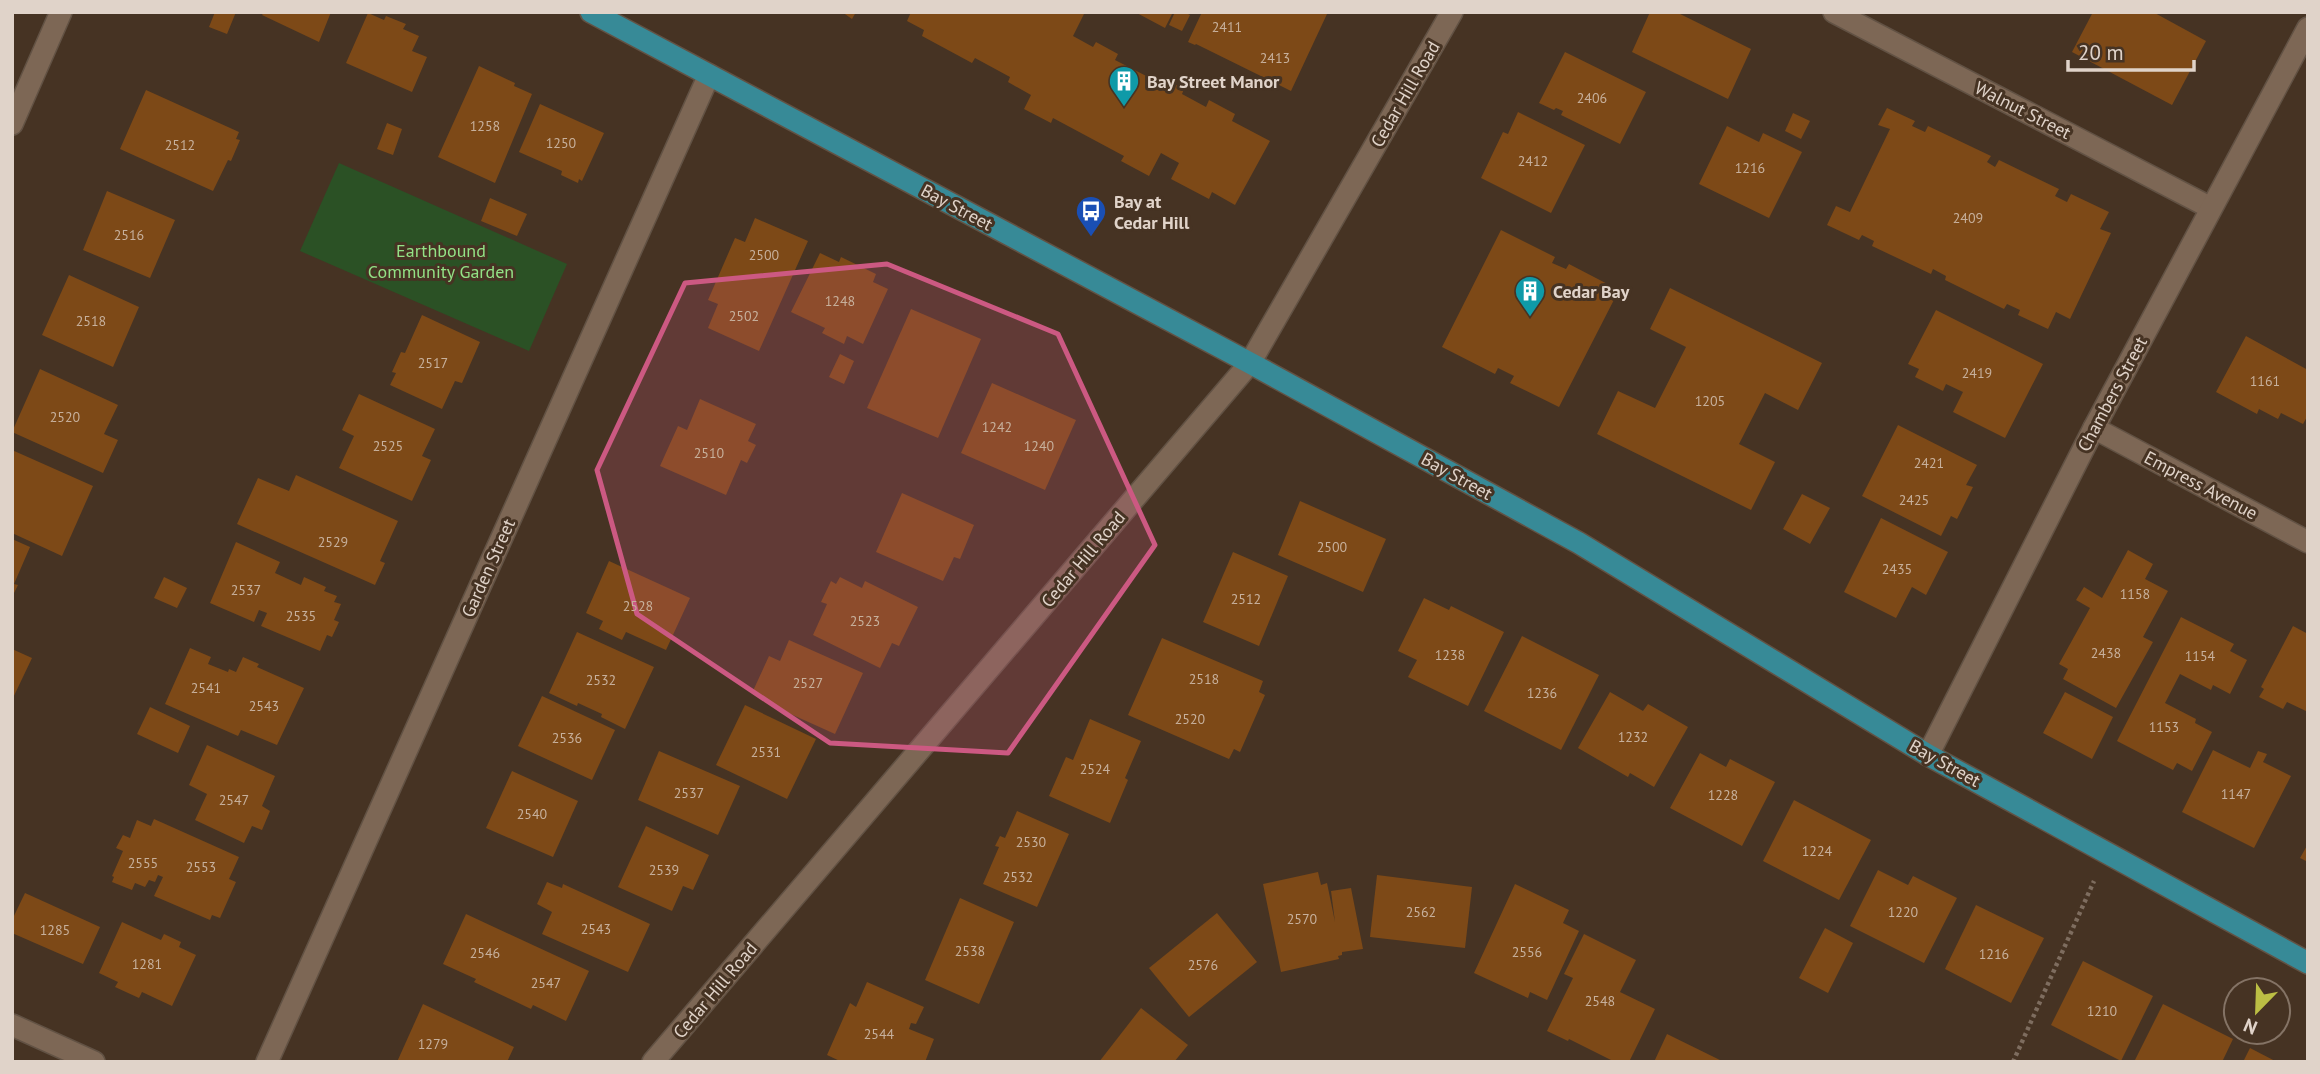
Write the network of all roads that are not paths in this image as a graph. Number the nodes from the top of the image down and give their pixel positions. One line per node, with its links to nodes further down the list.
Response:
1 (61, 12): 7 (street)
2 (592, 12): 6 (main road, Bay Street)
3 (1452, 12): 9 (street, Cedar Hill Road)
4 (1834, 12): 8 (street, Walnut Street)
5 (2306, 33): 8 (street, Chambers Street)
6 (709, 75): 9 (main road, Bay Street); 16 (street, Garden Street)
7 (12, 124)
8 (2211, 208): 10 (street, Chambers Street)
9 (1250, 363): 12 (main road, Bay Street); 17 (street, Cedar Hill Road)
10 (2094, 428): 11 (street, Empress Avenue); 12 (street, Chambers Street)
11 (2308, 542)
12 (1928, 755): 13 (main road, Bay Street)
13 (2308, 963)
14 (12, 1025): 15 (street)
15 (94, 1062)
16 (267, 1062)
17 (653, 1062)

